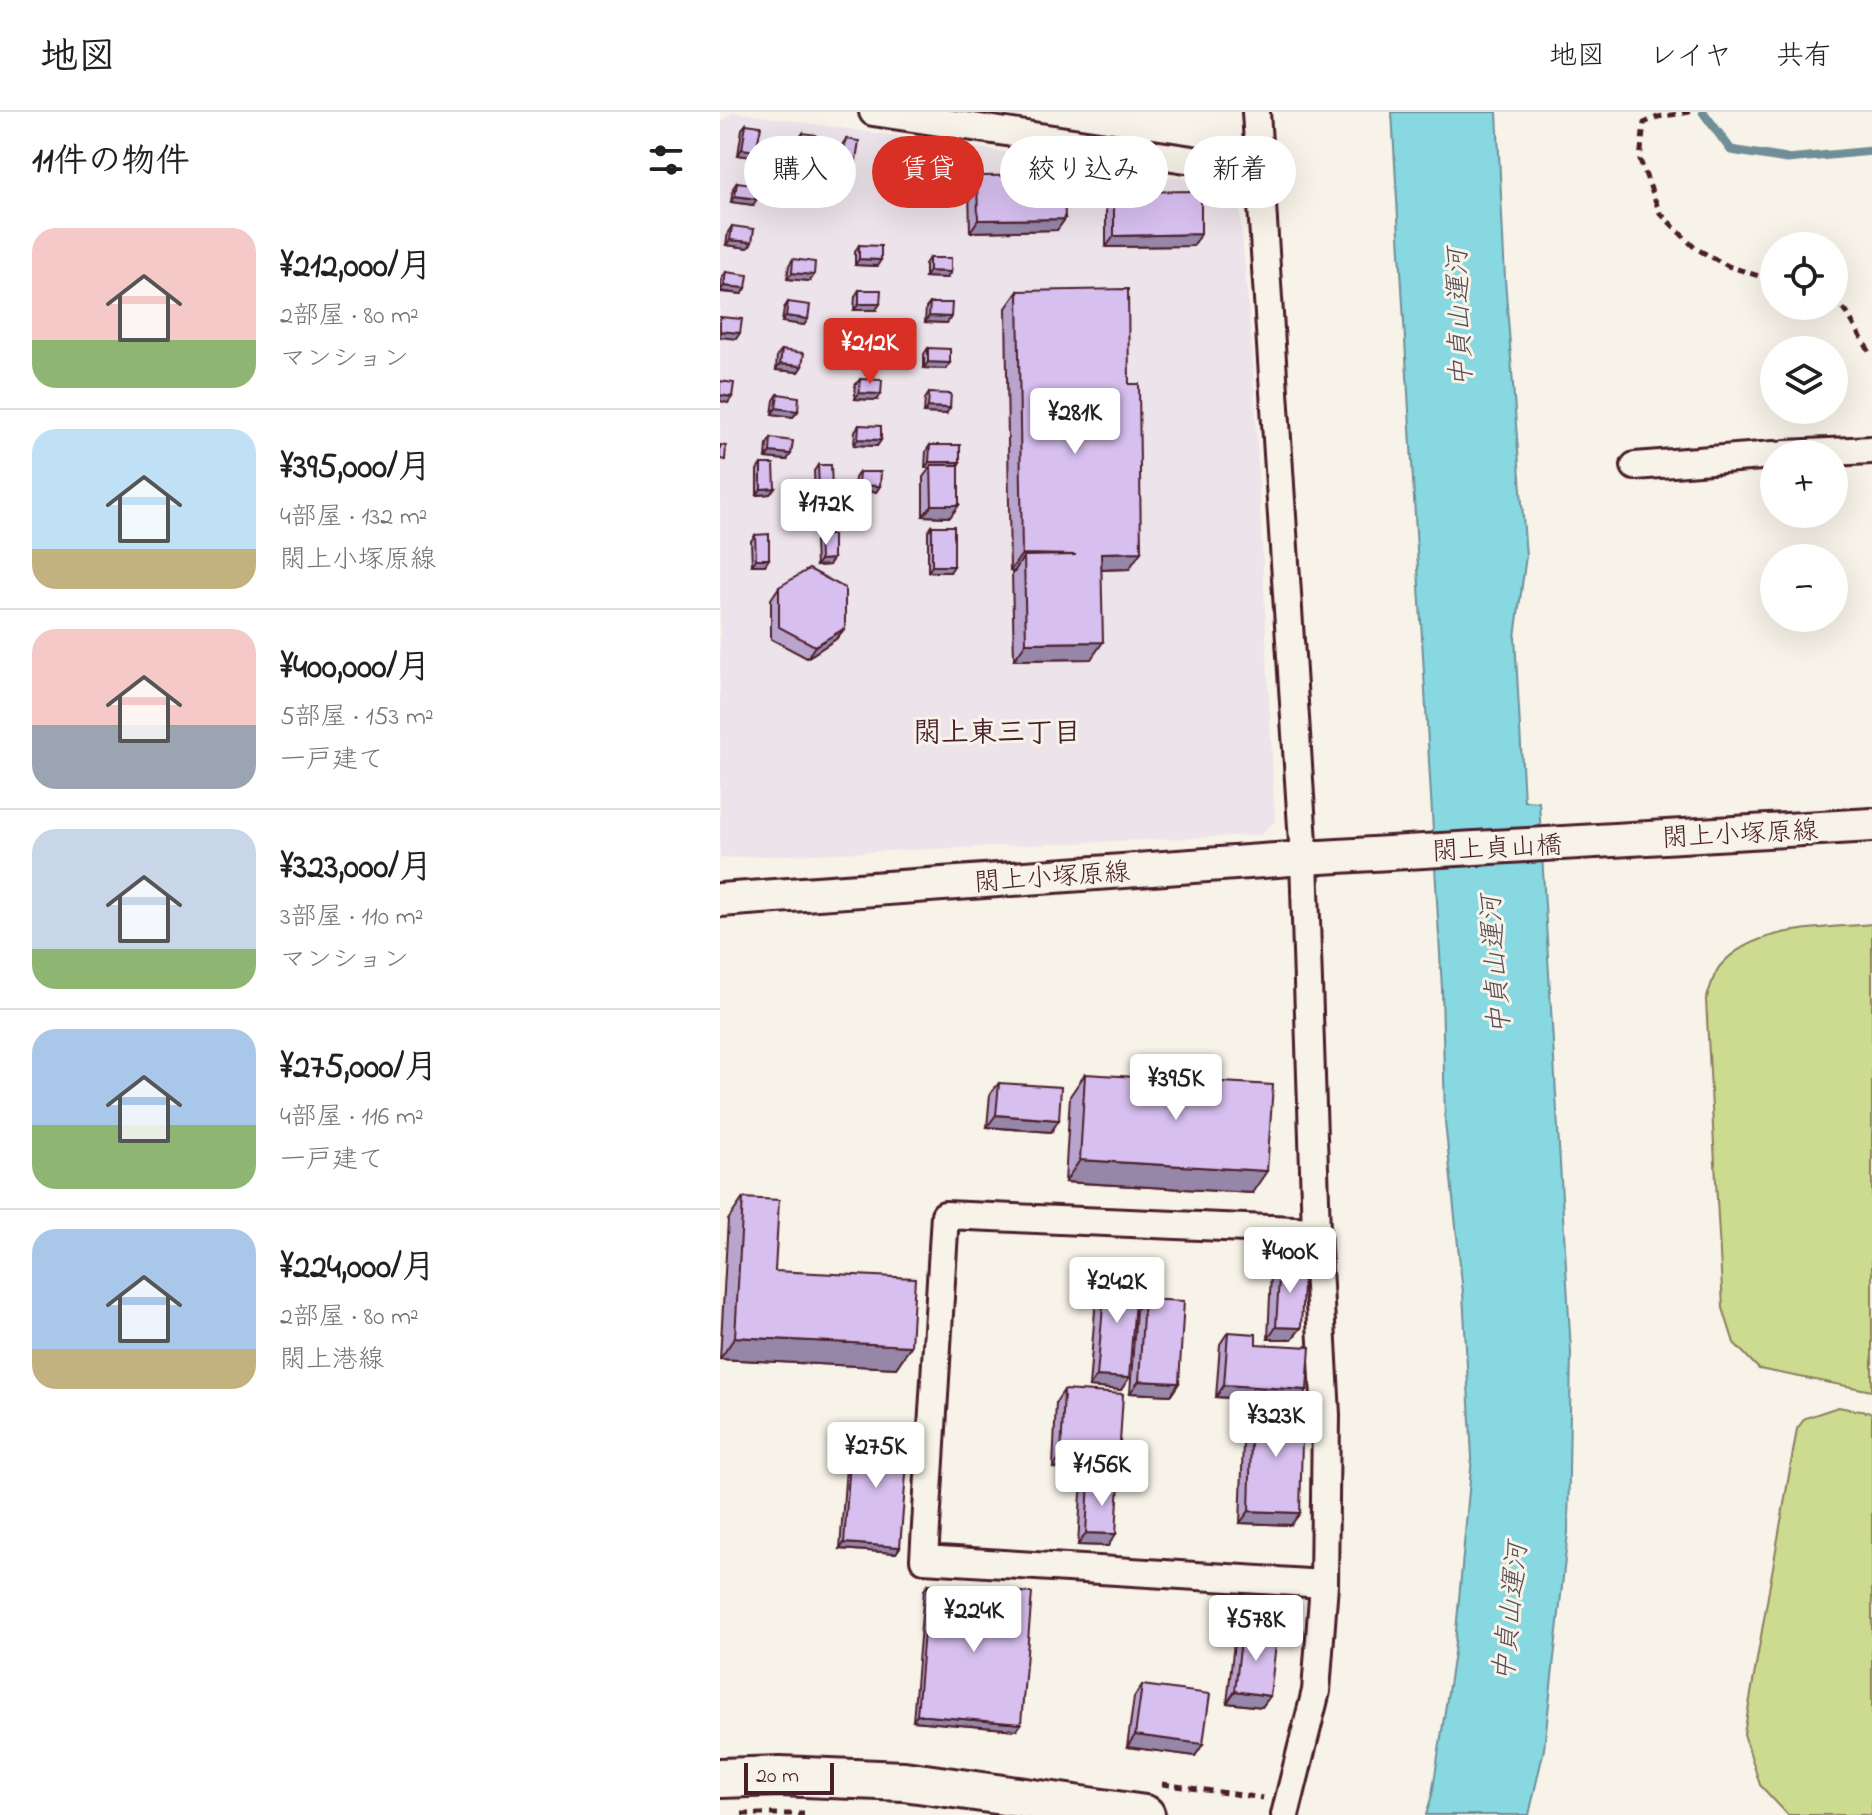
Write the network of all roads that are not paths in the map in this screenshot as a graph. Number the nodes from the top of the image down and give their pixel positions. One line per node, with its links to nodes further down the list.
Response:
1 (873, 112): 4 (street)
2 (1256, 112): 3 (street)
3 (1257, 136)
4 (1184, 159)
5 (1261, 208): 13 (street)
6 (1872, 450): 7 (street)
7 (1848, 451)
8 (1760, 456): 9 (street)
9 (1635, 466)
10 (1872, 825): 11 (street, 閖上小塚原線)
11 (1608, 841): 12 (street, 閖上貞山橋)
12 (1385, 853): 13 (street, 閖上小塚原線)
13 (1304, 858): 14 (street, 閖上小塚原線); 15 (street)
14 (720, 900)
15 (1316, 1231): 16 (street); 16 (street)
16 (1324, 1584): 19 (street)
17 (720, 1778): 18 (main road)
18 (1145, 1815)
19 (1285, 1815)

